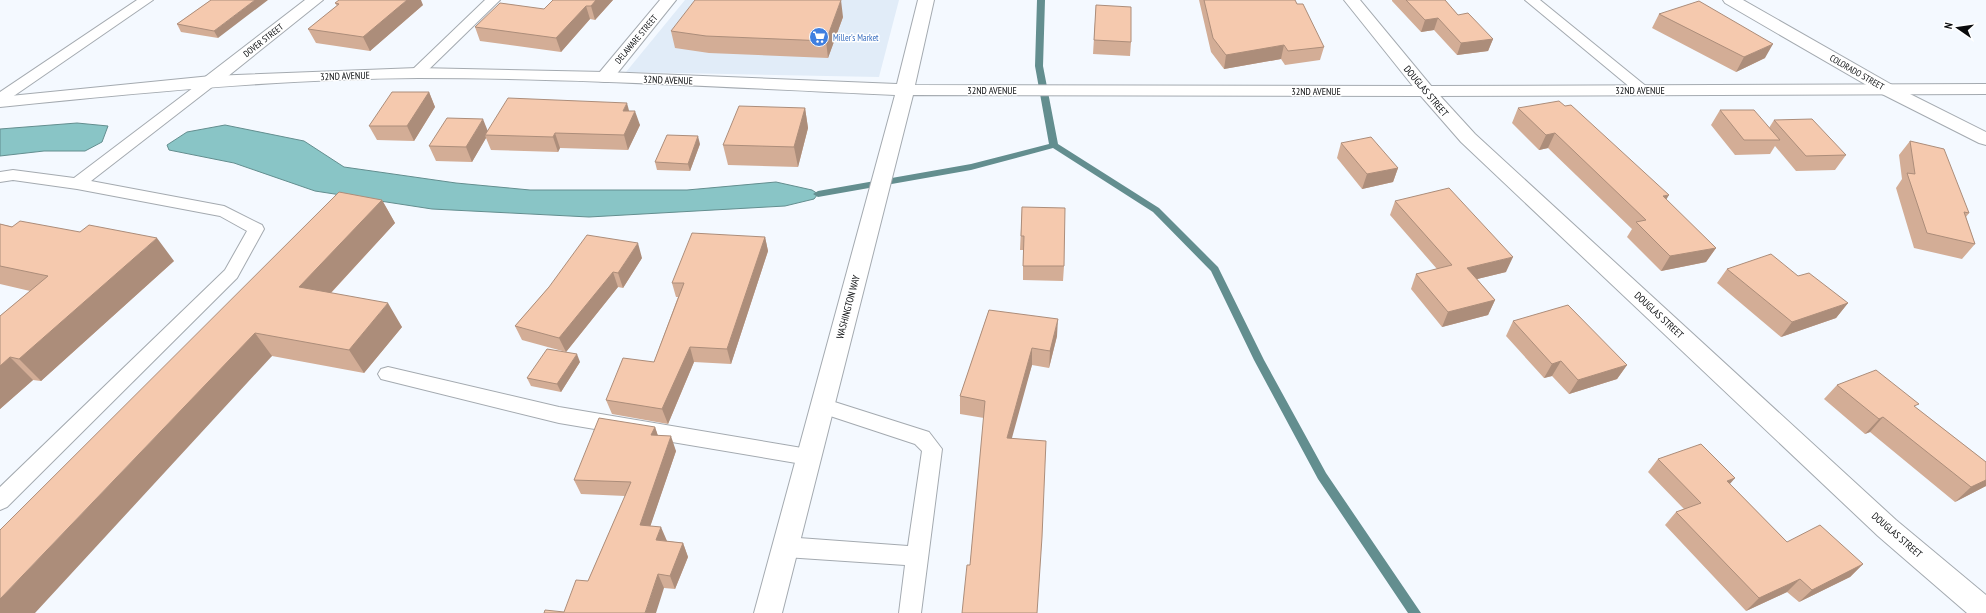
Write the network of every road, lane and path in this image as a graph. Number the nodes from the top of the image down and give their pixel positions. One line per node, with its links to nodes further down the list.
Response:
1 (146, 0): 17 (lane)
2 (315, 0): 11 (street, DOVER STREET)
3 (493, 0): 9 (lane)
4 (668, 0): 10 (street, DELAWARE STREET)
5 (926, 0): 13 (street, WASHINGTON WAY)
6 (1352, 0): 16 (street, DOUGLAS STREET)
7 (1532, 0): 14 (lane)
8 (1731, 0): 15 (street, COLORADO STREET)
9 (417, 73): 10 (street, 32ND AVENUE); 11 (street, 32ND AVENUE)
10 (604, 77): 13 (street, 32ND AVENUE)
11 (211, 81): 18 (street, 32ND AVENUE); 21 (lane)
12 (1986, 89): 15 (street, 32ND AVENUE)
13 (905, 90): 16 (street, 32ND AVENUE); 23 (street, WASHINGTON WAY)
14 (1642, 90): 15 (street, 32ND AVENUE); 16 (street, 32ND AVENUE)
15 (1888, 90): 19 (street, COLORADO STREET)
16 (1426, 91): 28 (street, DOUGLAS STREET)
17 (0, 99)
18 (0, 102)
19 (1986, 139)
20 (0, 177): 21 (lane)
21 (77, 184): 25 (lane)
22 (388, 374): 24 (lane)
23 (822, 406): 24 (street, WASHINGTON WAY); 27 (lane)
24 (808, 457): 26 (street, WASHINGTON WAY)
25 (0, 500)
26 (785, 547): 27 (lane); 29 (street, WASHINGTON WAY)
27 (917, 556): 30 (lane)
28 (1986, 612)
29 (768, 613)
30 (910, 613)

